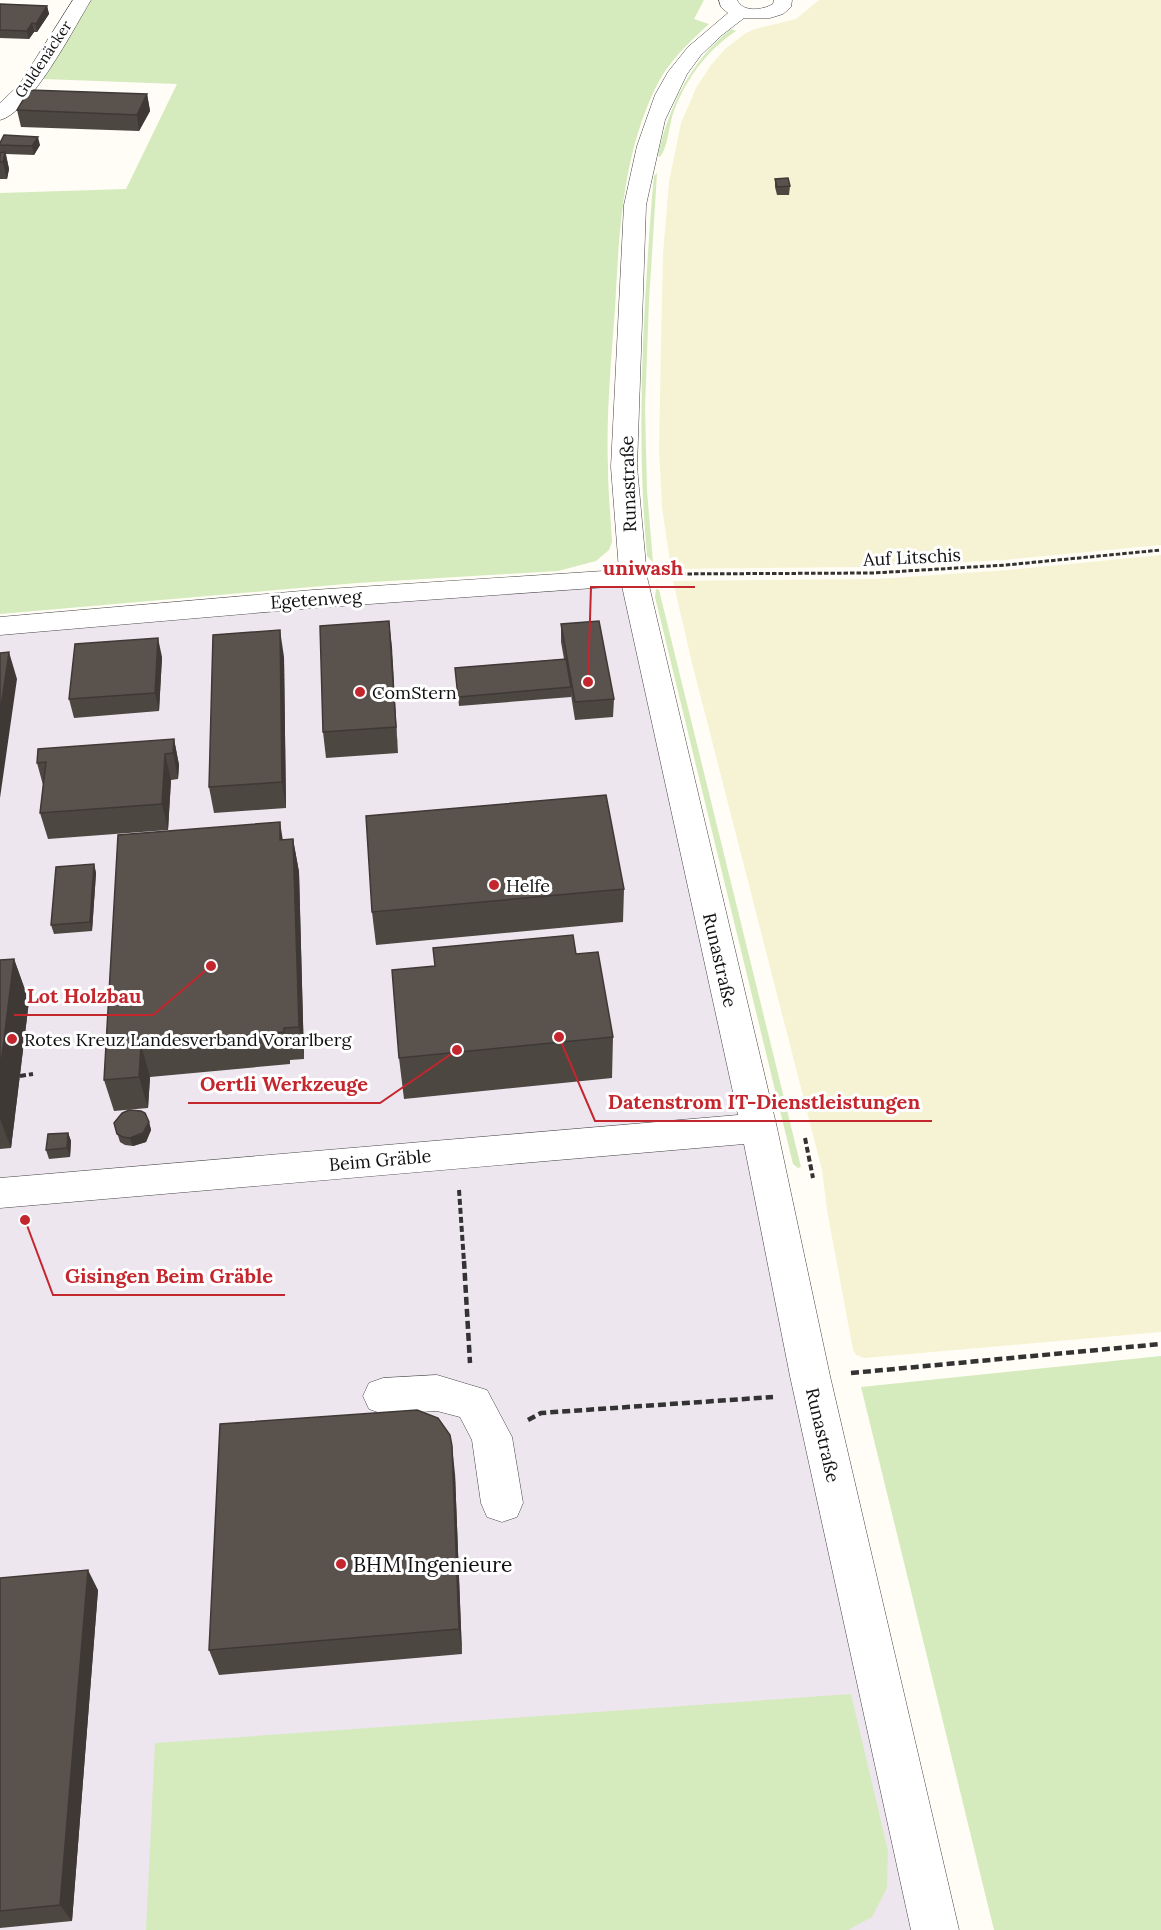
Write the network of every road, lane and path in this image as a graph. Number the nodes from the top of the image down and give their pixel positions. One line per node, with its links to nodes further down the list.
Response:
1 (82, 0): 4 (street, Guldenäcker)
2 (783, 0): 3 (street, Runastraße)
3 (735, 6): 7 (street, Runastraße)
4 (0, 114)
5 (1161, 550): 6 (path, Auf Litschis)
6 (663, 574)
7 (633, 577): 8 (street, Egetenweg); 11 (street, Runastraße)
8 (0, 626)
9 (33, 1074): 10 (path)
10 (20, 1076)
11 (759, 1128): 12 (street, Beim Gräble); 15 (street, Runastraße)
12 (457, 1154): 13 (street, Beim Gräble); 17 (path)
13 (0, 1193)
14 (1161, 1344): 15 (path)
15 (830, 1384): 18 (path); 20 (street, Runastraße)
16 (383, 1396): 17 (street)
17 (473, 1403): 18 (street)
18 (492, 1437): 19 (street)
19 (502, 1503)
20 (935, 1930)

